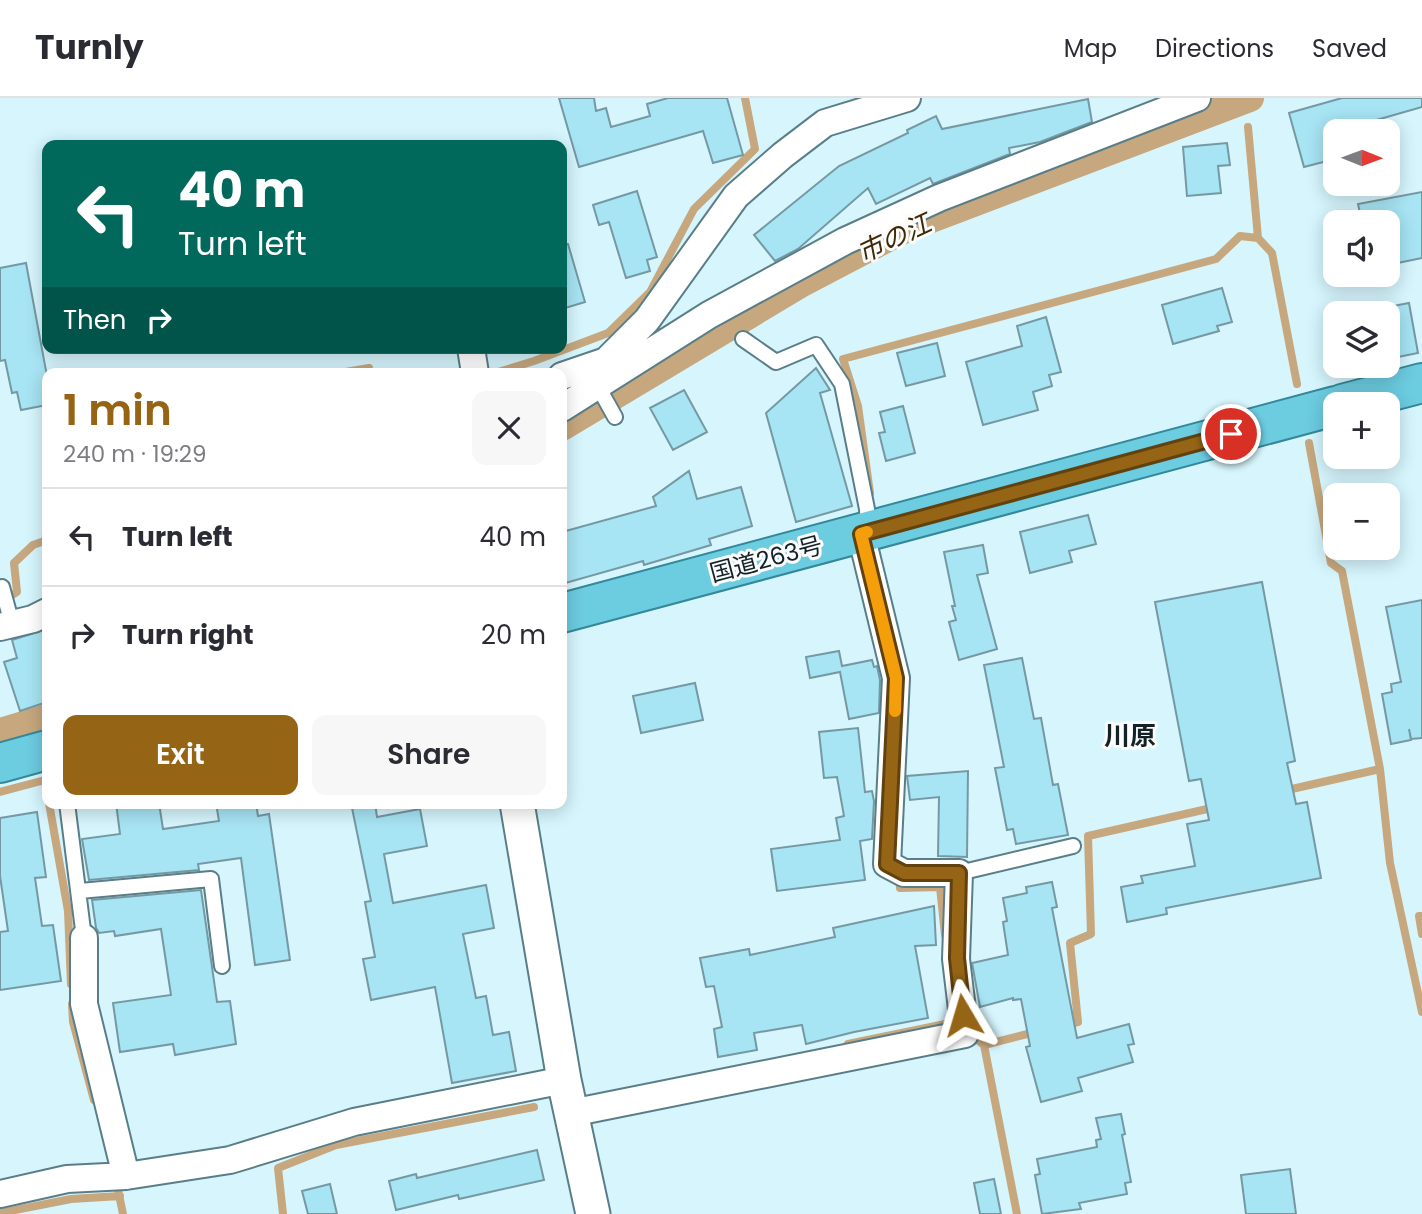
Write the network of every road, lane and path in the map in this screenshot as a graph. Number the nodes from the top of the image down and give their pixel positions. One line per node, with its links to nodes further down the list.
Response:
1 (907, 98): 5 (street)
2 (1197, 98): 5 (street)
3 (743, 338): 11 (lane)
4 (567, 376): 5 (street)
5 (593, 377): 8 (street); 10 (lane)
6 (1422, 383): 7 (highway)
7 (1388, 392)
8 (567, 403)
9 (1323, 409): 11 (highway, 国道263号)
10 (615, 417)
11 (865, 533): 13 (highway, 国道263号); 21 (street)
12 (2, 587): 15 (lane)
13 (567, 612)
14 (42, 614): 15 (street)
15 (7, 621)
16 (42, 751): 17 (highway)
17 (0, 763)
18 (68, 809): 22 (lane)
19 (518, 809): 25 (street)
20 (1073, 846): 21 (lane)
21 (959, 873): 26 (street)
22 (80, 891): 23 (lane); 24 (lane)
23 (84, 938): 27 (street)
24 (222, 966)
25 (564, 1080): 26 (street); 27 (street)
26 (571, 1113): 29 (street)
27 (117, 1177): 28 (street)
28 (0, 1194)
29 (593, 1214)

